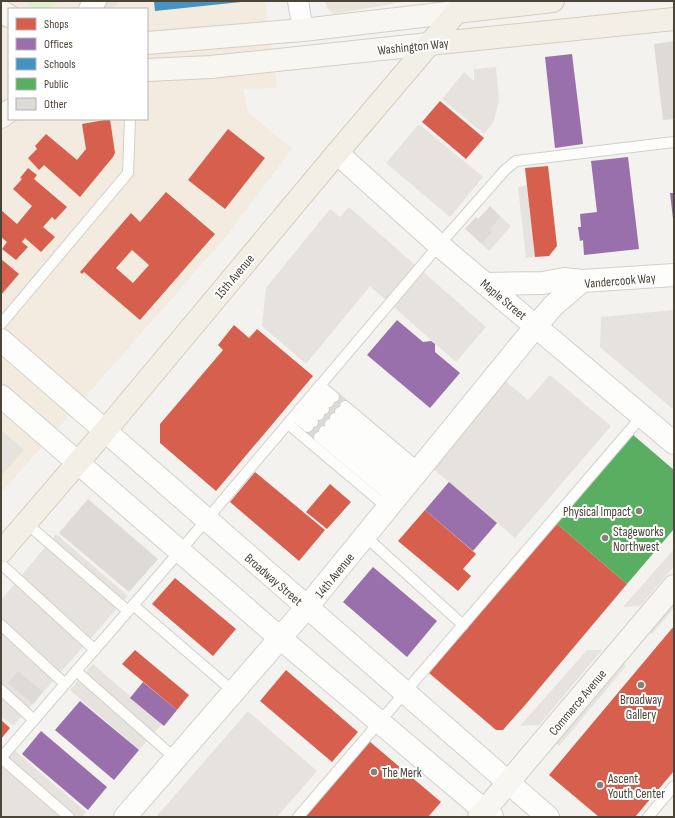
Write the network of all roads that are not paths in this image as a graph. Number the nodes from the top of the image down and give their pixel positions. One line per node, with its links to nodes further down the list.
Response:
1 (298, 1): 5 (street)
2 (553, 1): 3 (main road)
3 (461, 7): 5 (main road); 7 (main road, 15th Avenue)
4 (674, 20): 7 (main road, Washington Way)
5 (303, 30): 6 (main road)
6 (148, 43)
7 (429, 44): 8 (main road, Washington Way); 11 (main road, 15th Avenue)
8 (150, 69)
9 (130, 120): 16 (lane)
10 (674, 142): 12 (lane)
11 (337, 153): 12 (street, Maple Street); 24 (main road, 15th Avenue)
12 (439, 245): 15 (street, Maple Street); 20 (lane)
13 (674, 275): 14 (street, Vandercook Way)
14 (582, 281): 15 (street); 17 (street, Vandercook Way)
15 (485, 284): 17 (street, Maple Street)
16 (1, 324)
17 (536, 326): 22 (street, Maple Street); 27 (street, 14th Avenue)
18 (1, 340): 24 (street, Broadway Street)
19 (1, 396): 26 (street)
20 (304, 404): 21 (lane); 21 (lane); 21 (lane); 27 (lane); 28 (lane)
21 (321, 412)
22 (642, 416): 25 (street, Maple Street); 38 (lane)
23 (332, 421): 27 (lane); 27 (lane); 27 (lane)
24 (105, 432): 26 (main road, 15th Avenue); 28 (street, Broadway Street)
25 (674, 443)
26 (79, 462): 29 (main road, 15th Avenue); 31 (street)
27 (404, 488): 30 (street, 14th Avenue)
28 (206, 519): 31 (lane); 35 (street, Broadway Street)
29 (26, 523): 32 (main road, 15th Avenue); 36 (lane)
30 (365, 536): 35 (street, 14th Avenue); 38 (lane)
31 (180, 551): 36 (lane); 39 (street)
32 (1, 552)
33 (1, 564): 40 (lane)
34 (674, 586): 50 (main road, Commerce Avenue)
35 (307, 607): 39 (street, 14th Avenue); 45 (street, Broadway Street)
36 (131, 608): 40 (lane); 44 (lane)
37 (1, 625): 42 (lane)
38 (463, 625): 45 (lane)
39 (280, 638): 44 (street, 14th Avenue); 47 (street)
40 (95, 650): 41 (lane)
41 (76, 671): 42 (lane); 49 (lane)
42 (65, 684): 46 (lane)
43 (1, 690): 46 (lane)
44 (234, 692): 49 (street, 14th Avenue)
45 (405, 693): 47 (lane); 50 (street, Broadway Street)
46 (34, 720): 48 (lane)
47 (380, 722): 52 (street); 55 (lane)
48 (1, 758): 53 (lane)
49 (176, 759): 54 (street, 14th Avenue)
50 (508, 783): 52 (main road, Commerce Avenue); 56 (street, Broadway Street)
51 (674, 786): 57 (lane)
52 (485, 815)
53 (69, 817)
54 (125, 817)
55 (298, 817)
56 (548, 817)
57 (648, 817)

